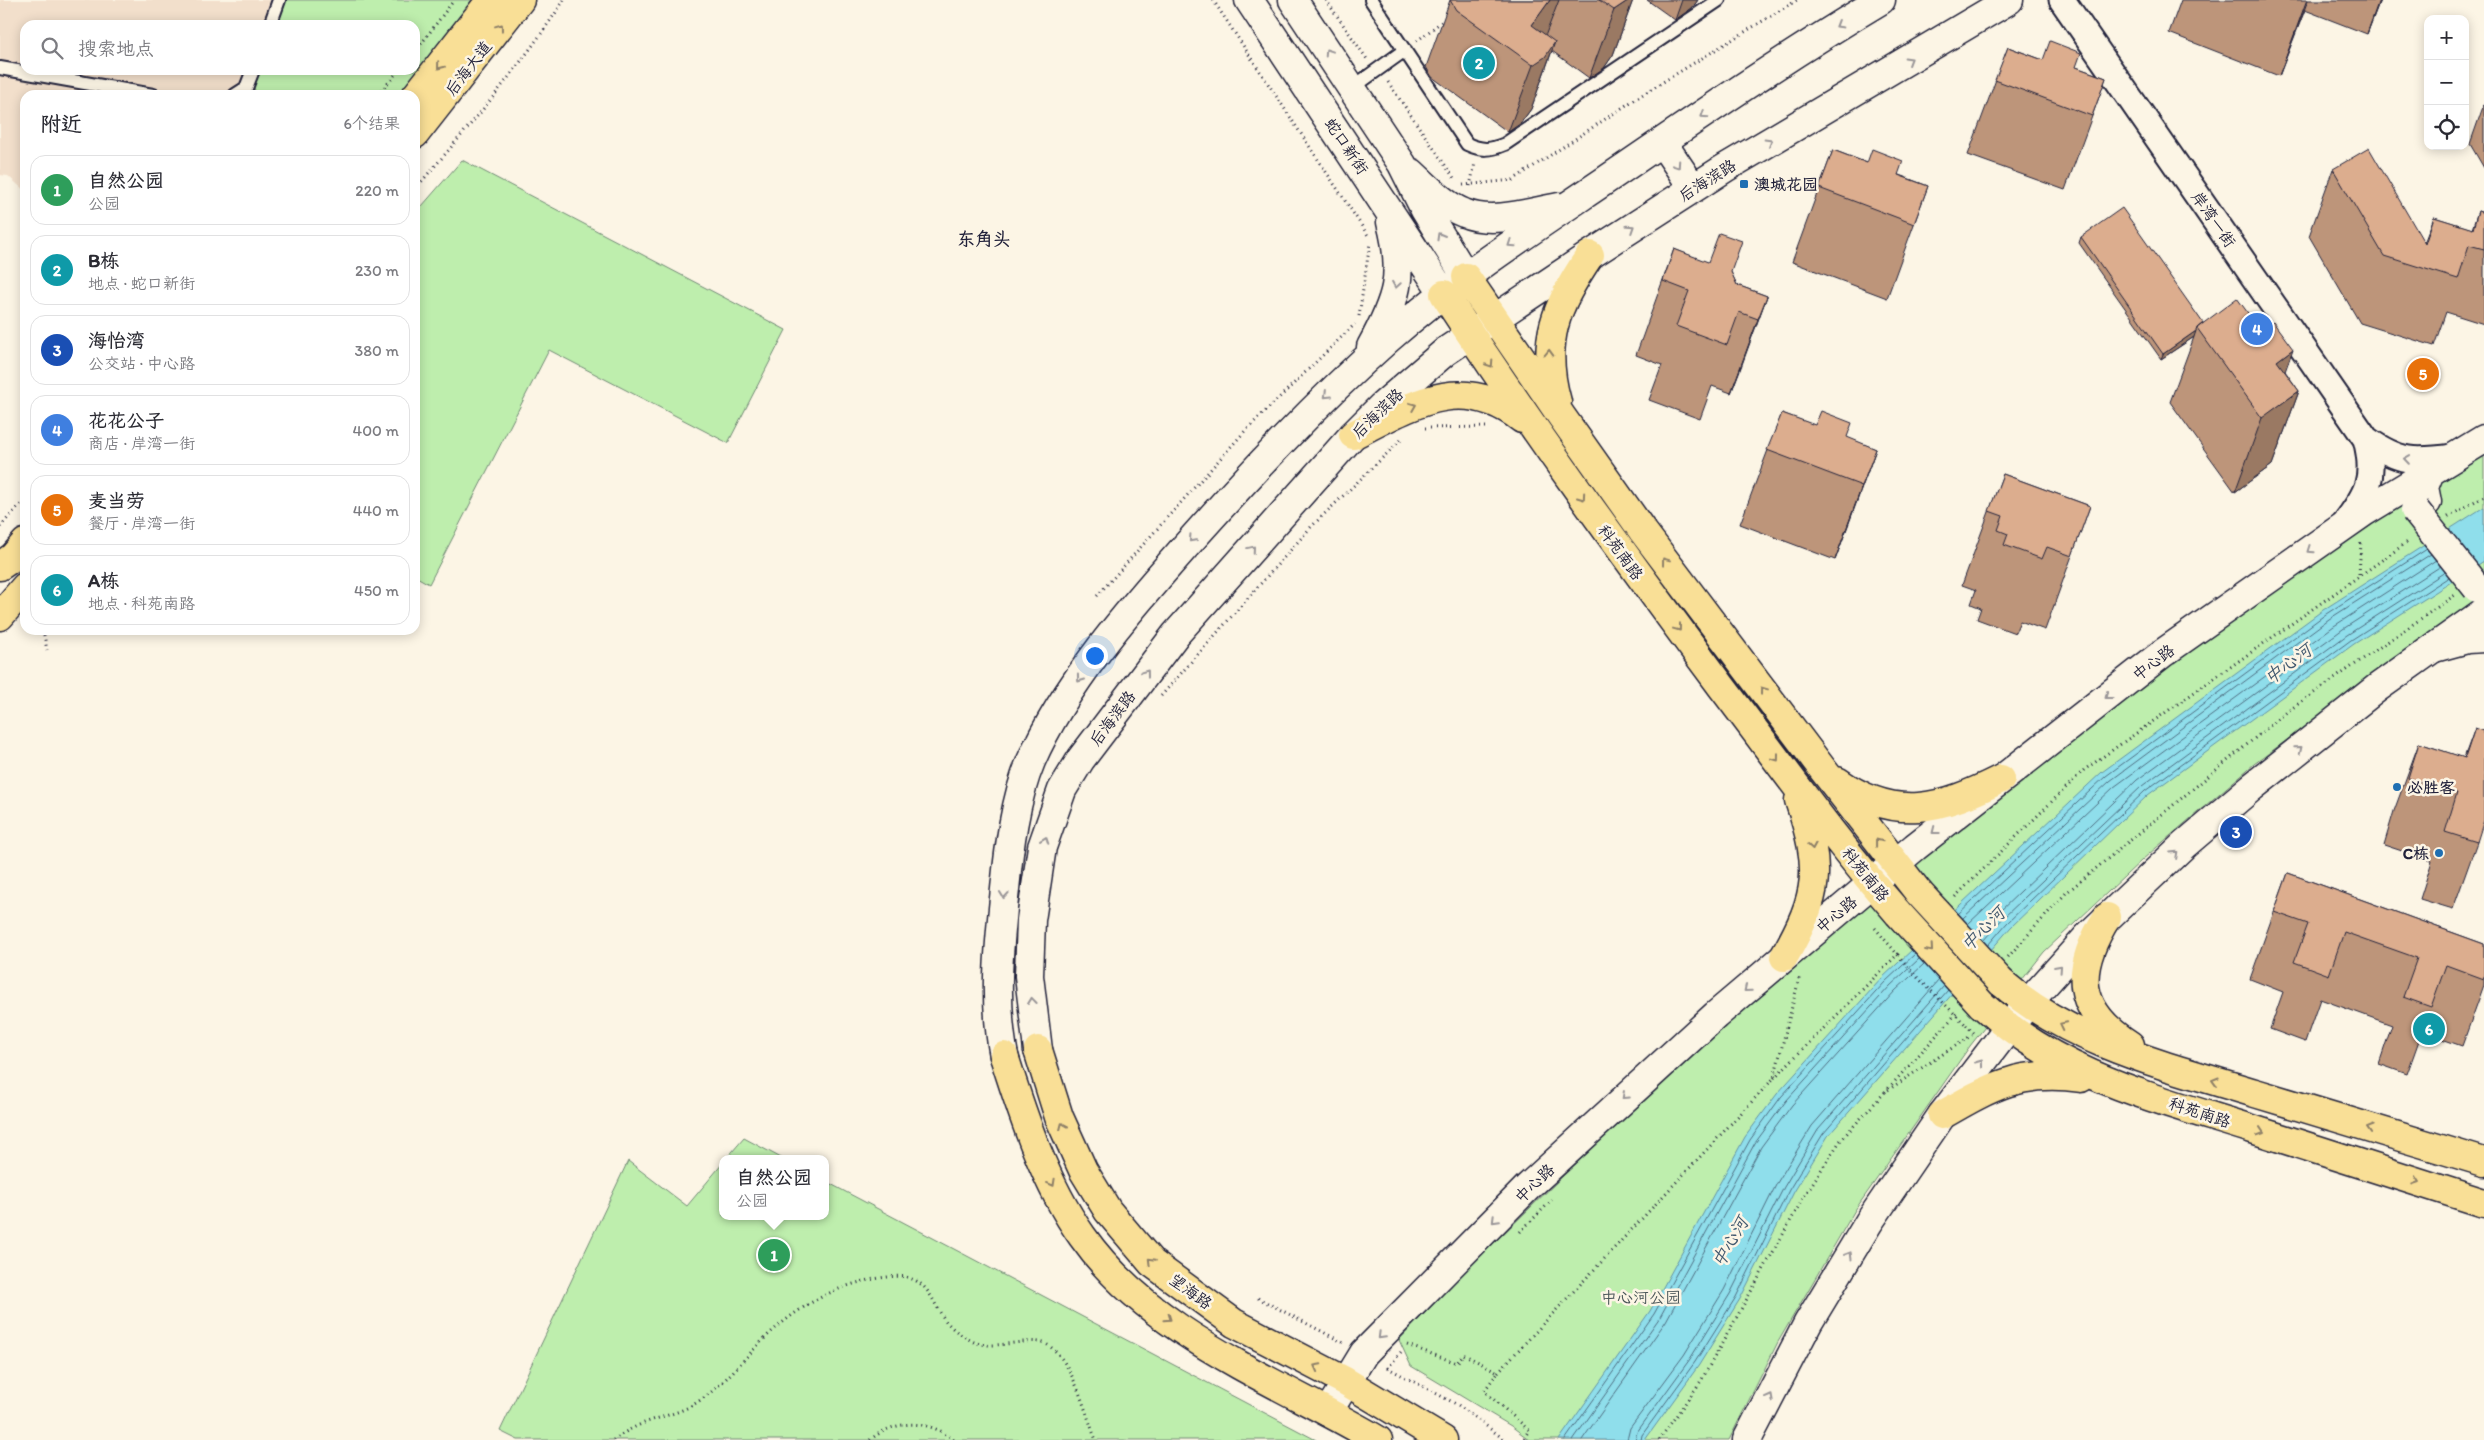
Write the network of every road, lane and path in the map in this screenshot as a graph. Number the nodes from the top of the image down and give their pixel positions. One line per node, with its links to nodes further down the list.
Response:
1 (280, 0): 16 (lane)
2 (454, 0): 17 (path)
3 (491, 0): 29 (main road, 后海大道, one-way to 29)
4 (520, 0): 30 (main road, 后海大道, one-way to 4)
5 (564, 0): 34 (path)
6 (1213, 0): 63 (path)
7 (1249, 0): 37 (main road, 蛇口新街)
8 (1293, 0): 25 (main road, one-way to 8)
9 (1326, 0): 19 (path)
10 (1371, 0): 18 (lane)
11 (1719, 0): 32 (lane)
12 (1881, 0): 31 (main road, one-way to 31)
13 (2009, 0): 36 (main road, 后海滨路, one-way to 13)
14 (2062, 0): 51 (street, 岸湾一街)
15 (1448, 17): 18 (path)
16 (272, 20)
17 (420, 45)
18 (1405, 50): 25 (lane); 32 (lane)
19 (1365, 57)
20 (0, 68): 21 (lane)
21 (20, 72)
22 (40, 75): 26 (lane)
23 (251, 75): 27 (lane)
24 (396, 75): 28 (path)
25 (1352, 88): 33 (main road)
26 (125, 90)
27 (243, 90)
28 (382, 90)
29 (420, 91)
30 (420, 128)
31 (1662, 142): 36 (main road, one-way to 36); 38 (main road)
32 (1478, 149): 35 (path)
33 (1402, 164): 38 (main road); 40 (main road, one-way to 33)
34 (420, 183)
35 (1470, 184)
36 (1692, 188): 39 (main road, 后海滨路, one-way to 36)
37 (1386, 203): 41 (main road, 蛇口新街); 44 (main road, one-way to 44)
38 (1570, 204): 40 (main road, one-way to 40)
39 (1590, 255): 42 (main road, 后海滨路); 45 (main road, one-way to 39)
40 (1466, 277): 41 (main road); 42 (main road, 科苑南路)
41 (1444, 294): 43 (main road, 科苑南路); 44 (main road)
42 (1494, 318): 43 (main road, 后海滨路); 45 (main road, 科苑南路)
43 (1470, 334): 46 (main road, 科苑南路, one-way to 46); 49 (main road, 后海滨路)
44 (1363, 362): 97 (main road, one-way to 97)
45 (1562, 417): 69 (main road, 科苑南路, one-way to 45)
46 (1532, 427): 49 (main road, one-way to 46); 71 (main road, 科苑南路, one-way to 71)
47 (1422, 428): 48 (path)
48 (1491, 428)
49 (1353, 434): 84 (main road, 后海滨路, one-way to 49)
50 (1406, 434): 68 (path)
51 (2366, 439): 53 (street, one-way to 51); 60 (street)
52 (2484, 439): 53 (main road, 中心路)
53 (2454, 457): 54 (main road, 中心路)
54 (2430, 472): 56 (main road, 中心路); 58 (main road)
55 (2484, 496): 58 (path)
56 (2384, 499): 58 (main road); 60 (main road, 中心路)
57 (20, 505): 59 (path)
58 (2428, 511): 64 (main road)
59 (0, 527)
60 (2340, 529): 70 (main road, 中心路, one-way to 70)
61 (2410, 540): 74 (path)
62 (20, 592): 65 (main road)
63 (1097, 596)
64 (2477, 604): 75 (main road, one-way to 64); 79 (path)
65 (0, 616)
66 (44, 635): 67 (path)
67 (47, 650)
68 (1159, 698)
69 (1824, 771): 70 (main road); 72 (main road, 科苑南路, one-way to 69)
70 (2001, 779): 72 (main road, 中心路, one-way to 72)
71 (1794, 782): 73 (main road, 科苑南路); 78 (main road, one-way to 78)
72 (1896, 864): 73 (main road, 中心路); 79 (main road, 科苑南路, bridge)
73 (1873, 883): 78 (main road, 中心路); 81 (main road, 科苑南路, one-way to 81, bridge)
74 (1950, 903)
75 (2107, 917): 80 (main road, one-way to 75); 85 (main road)
76 (1876, 928): 81 (path, bridge)
77 (1908, 945): 86 (path)
78 (1793, 963): 86 (path); 93 (main road, 中心路, one-way to 93)
79 (2004, 971): 80 (main road, 科苑南路)
80 (2027, 1004): 82 (main road); 85 (main road, 科苑南路, one-way to 80)
81 (1968, 1013): 82 (main road, 科苑南路); 88 (path)
82 (2008, 1027): 87 (main road, 科苑南路); 89 (main road, one-way to 82)
83 (1974, 1033): 88 (path)
84 (1038, 1050): 96 (main road, 望海路, one-way to 84)
85 (2159, 1064): 90 (main road, 科苑南路, one-way to 85)
86 (1774, 1078): 95 (path)
87 (2124, 1088): 89 (main road); 91 (main road, 科苑南路, one-way to 91)
88 (1885, 1092): 106 (path)
89 (1942, 1115): 107 (main road, one-way to 89)
90 (2484, 1162)
91 (2484, 1203)
92 (1258, 1298): 93 (path)
93 (1364, 1353): 94 (path); 96 (main road, 中心路)
94 (1388, 1368): 95 (path); 104 (path)
95 (1498, 1372): 105 (path)
96 (1345, 1381): 97 (main road, 中心路); 103 (main road, 望海路)
97 (1328, 1412): 98 (main road)
98 (1376, 1438)
99 (614, 1440): 102 (path)
100 (870, 1440): 101 (path)
101 (954, 1440)
102 (1096, 1440)
103 (1443, 1440)
104 (1505, 1440)
105 (1523, 1440)
106 (1659, 1440)
107 (1748, 1440)

